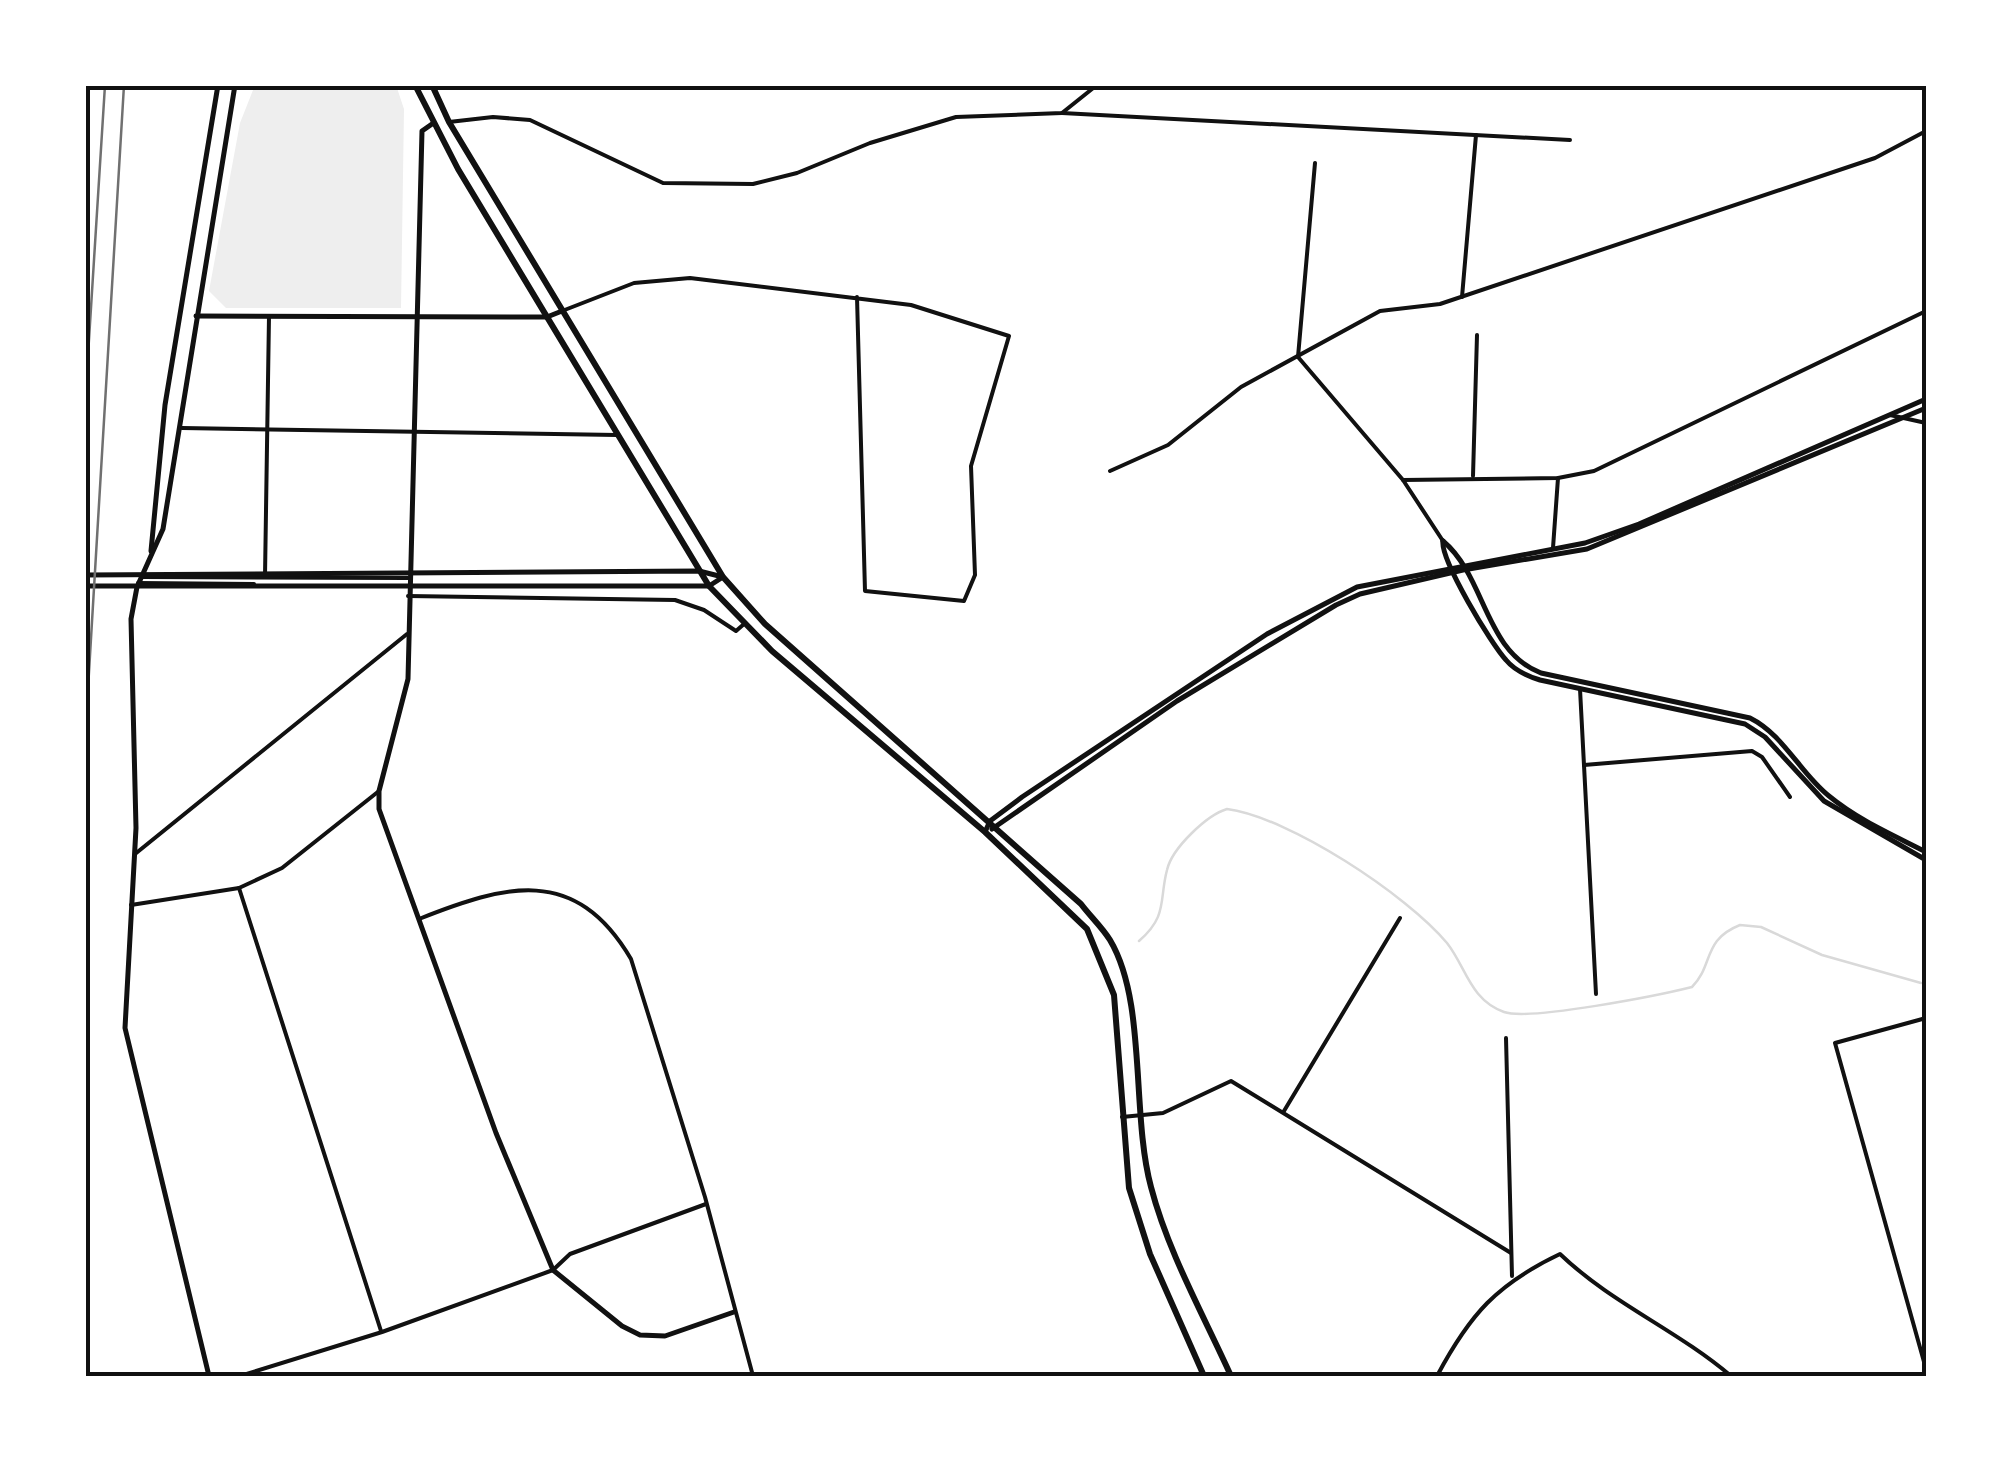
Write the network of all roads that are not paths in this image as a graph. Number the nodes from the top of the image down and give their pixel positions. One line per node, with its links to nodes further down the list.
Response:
1 (218, 85): 24 (main road)
2 (235, 85): 18 (main road)
3 (414, 85): 8 (main road)
4 (432, 85): 7 (main road)
5 (1097, 85): 6 (street)
6 (1062, 113): 7 (street); 10 (street)
7 (450, 122): 15 (main road)
8 (432, 124): 17 (main road); 20 (main road)
9 (1926, 131): 13 (street)
10 (1476, 135): 11 (street); 13 (street)
11 (1570, 140)
12 (1314, 163): 22 (street)
13 (1462, 297): 22 (street)
14 (857, 298): 14 (street); 15 (street)
15 (562, 311): 20 (main road); 46 (main road)
16 (1926, 311): 36 (street)
17 (414, 315): 19 (main road); 20 (main road); 32 (main road)
18 (196, 316): 19 (main road); 25 (main road)
19 (269, 316): 31 (street)
20 (546, 317): 33 (main road)
21 (1477, 335): 35 (street)
22 (1298, 357): 34 (street); 37 (street)
23 (1926, 399): 27 (main road)
24 (165, 405): 25 (main road); 40 (main road)
25 (180, 407): 30 (main road)
26 (1926, 408): 28 (main road)
27 (1890, 415): 28 (street); 39 (main road)
28 (1901, 420): 29 (street); 41 (main road)
29 (1926, 424)
30 (178, 428): 31 (street); 40 (main road)
31 (268, 429): 32 (street); 45 (street)
32 (412, 431): 33 (street); 48 (main road)
33 (617, 434): 43 (main road)
34 (1110, 471)
35 (1473, 476): 36 (street); 37 (street)
36 (1558, 478): 39 (street)
37 (1403, 480): 38 (street)
38 (1443, 541): 41 (main road); 42 (main road)
39 (1553, 549): 41 (main road)
40 (151, 554): 47 (main road)
41 (1461, 567): 42 (main road); 60 (main road)
42 (1452, 569): 54 (main road); 58 (main road)
43 (699, 571): 44 (main road); 46 (main road); 50 (main road)
44 (85, 575)
45 (265, 577): 47 (street); 48 (street)
46 (723, 578): 50 (main road); 58 (main road)
47 (140, 580): 48 (street); 61 (main road)
48 (408, 581): 51 (main road)
49 (85, 586): 50 (main road)
50 (709, 586): 52 (main road)
51 (408, 596): 52 (street); 53 (main road)
52 (744, 624): 59 (main road)
53 (408, 634): 56 (main road); 61 (street)
54 (1580, 688): 55 (street); 62 (main road)
55 (1584, 765): 57 (street); 67 (street)
56 (380, 791): 63 (street); 66 (main road)
57 (1790, 797)
58 (994, 824): 59 (main road); 71 (main road)
59 (985, 832): 72 (main road)
60 (1926, 852)
61 (135, 854): 64 (main road)
62 (1926, 860)
63 (239, 888): 64 (street); 78 (street)
64 (131, 905): 80 (main road)
65 (1400, 918): 70 (street)
66 (419, 920): 73 (street); 75 (main road)
67 (1596, 994)
68 (1926, 1018): 79 (street)
69 (1506, 1038): 74 (street)
70 (1283, 1112): 71 (street); 74 (street)
71 (1137, 1116): 72 (street); 84 (main road)
72 (1122, 1117): 83 (main road)
73 (706, 1204): 75 (street); 77 (street)
74 (1511, 1253): 76 (street)
75 (553, 1270): 77 (main road); 78 (street)
76 (1512, 1276): 85 (street); 86 (street)
77 (734, 1312): 82 (street)
78 (382, 1332): 81 (street)
79 (1926, 1368)
80 (208, 1376)
81 (240, 1376)
82 (753, 1376)
83 (1204, 1376)
84 (1231, 1376)
85 (1438, 1376)
86 (1732, 1376)

